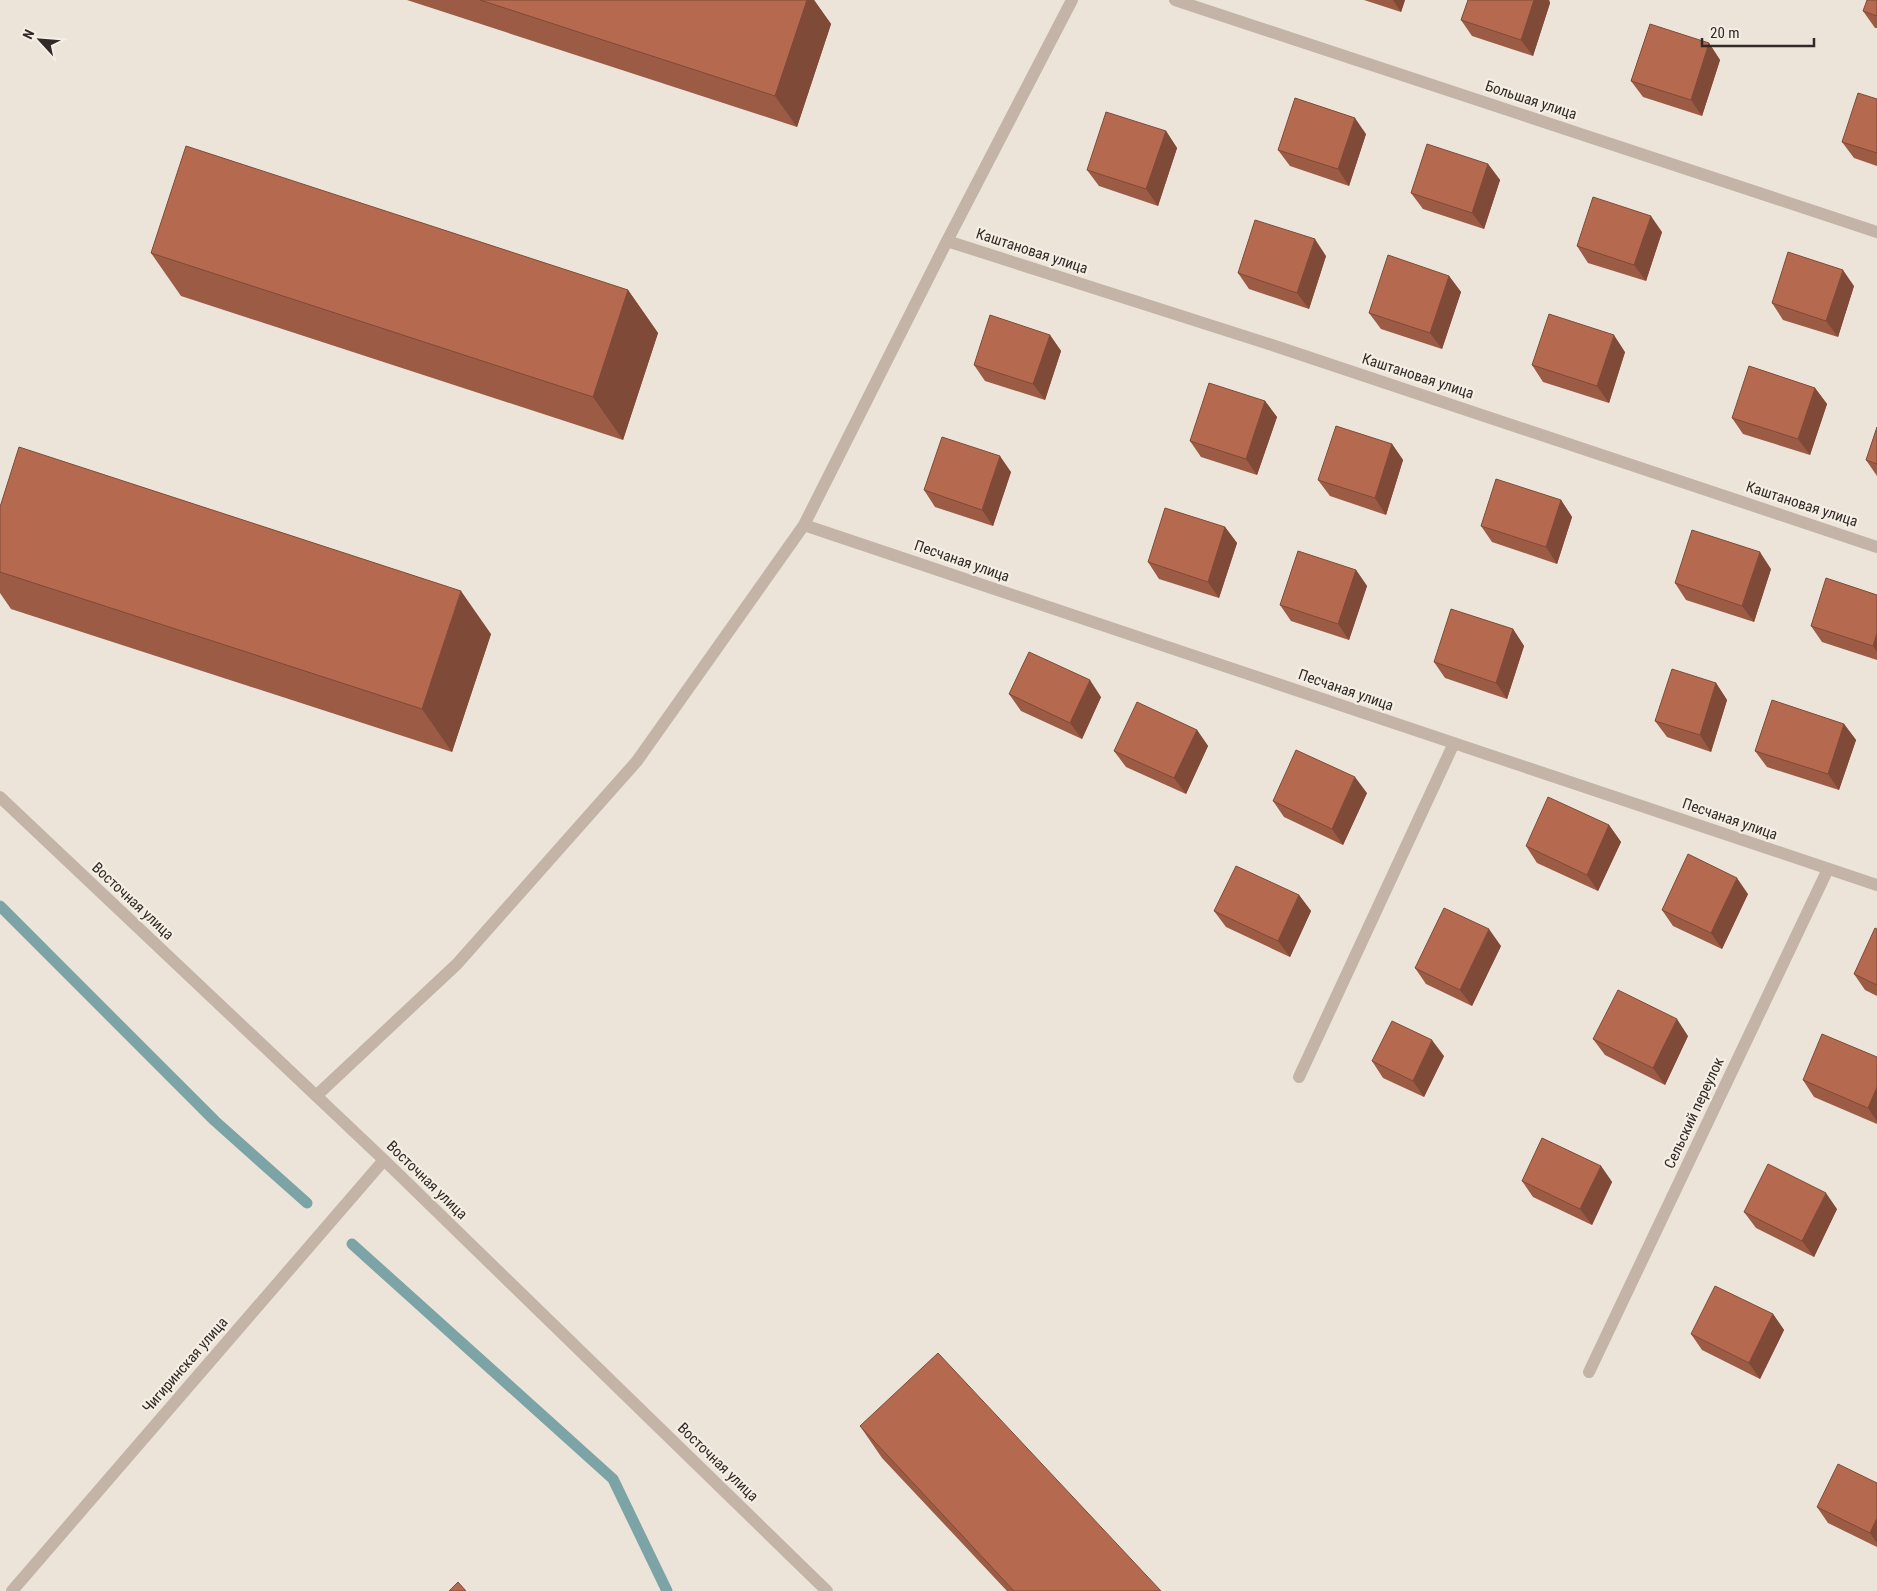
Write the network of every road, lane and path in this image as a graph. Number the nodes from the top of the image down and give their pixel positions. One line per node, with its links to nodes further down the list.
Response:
1 (1072, 0): 4 (street)
2 (1175, 0): 3 (street, Большая улица)
3 (1877, 232)
4 (946, 241): 5 (street); 6 (street, Каштановая улица)
5 (804, 525): 7 (street, Песчаная улица); 12 (street)
6 (1877, 546)
7 (1454, 743): 9 (street, Песчаная улица); 11 (street)
8 (0, 798): 12 (street, Восточная улица)
9 (1828, 869): 10 (street, Песчаная улица); 14 (street, Сельский переулок)
10 (1877, 885)
11 (1299, 1077)
12 (316, 1096): 13 (street, Восточная улица)
13 (384, 1160): 15 (street, Чигиринская улица); 16 (street, Восточная улица)
14 (1589, 1372)
15 (12, 1591)
16 (827, 1591)

